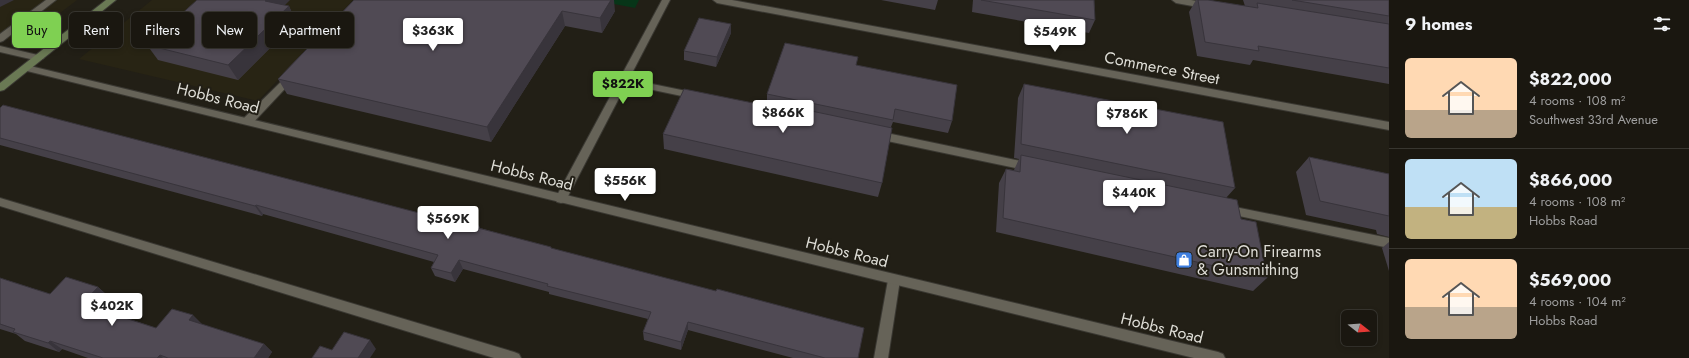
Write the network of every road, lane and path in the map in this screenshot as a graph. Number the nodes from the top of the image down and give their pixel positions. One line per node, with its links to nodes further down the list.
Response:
1 (52, 0): 7 (street)
2 (112, 0): 9 (main road)
3 (666, 0): 12 (street)
4 (717, 0): 16 (street, Commerce Street)
5 (1176, 0): 6 (street)
6 (1219, 7)
7 (0, 39)
8 (0, 49): 9 (street)
9 (39, 58): 10 (main road)
10 (26, 68): 13 (main road); 15 (street, Hobbs Road)
11 (298, 69): 15 (street)
12 (623, 81): 14 (street); 19 (street)
13 (0, 88)
14 (709, 99)
15 (248, 121): 19 (street, Hobbs Road)
16 (1389, 126)
17 (866, 132): 18 (street)
18 (1037, 169)
19 (561, 199): 23 (street, Hobbs Road)
20 (0, 202): 24 (street)
21 (1217, 207): 22 (street)
22 (1389, 244)
23 (894, 280): 25 (street); 26 (street, Hobbs Road)
24 (514, 358)
25 (881, 358)
26 (1218, 358)

